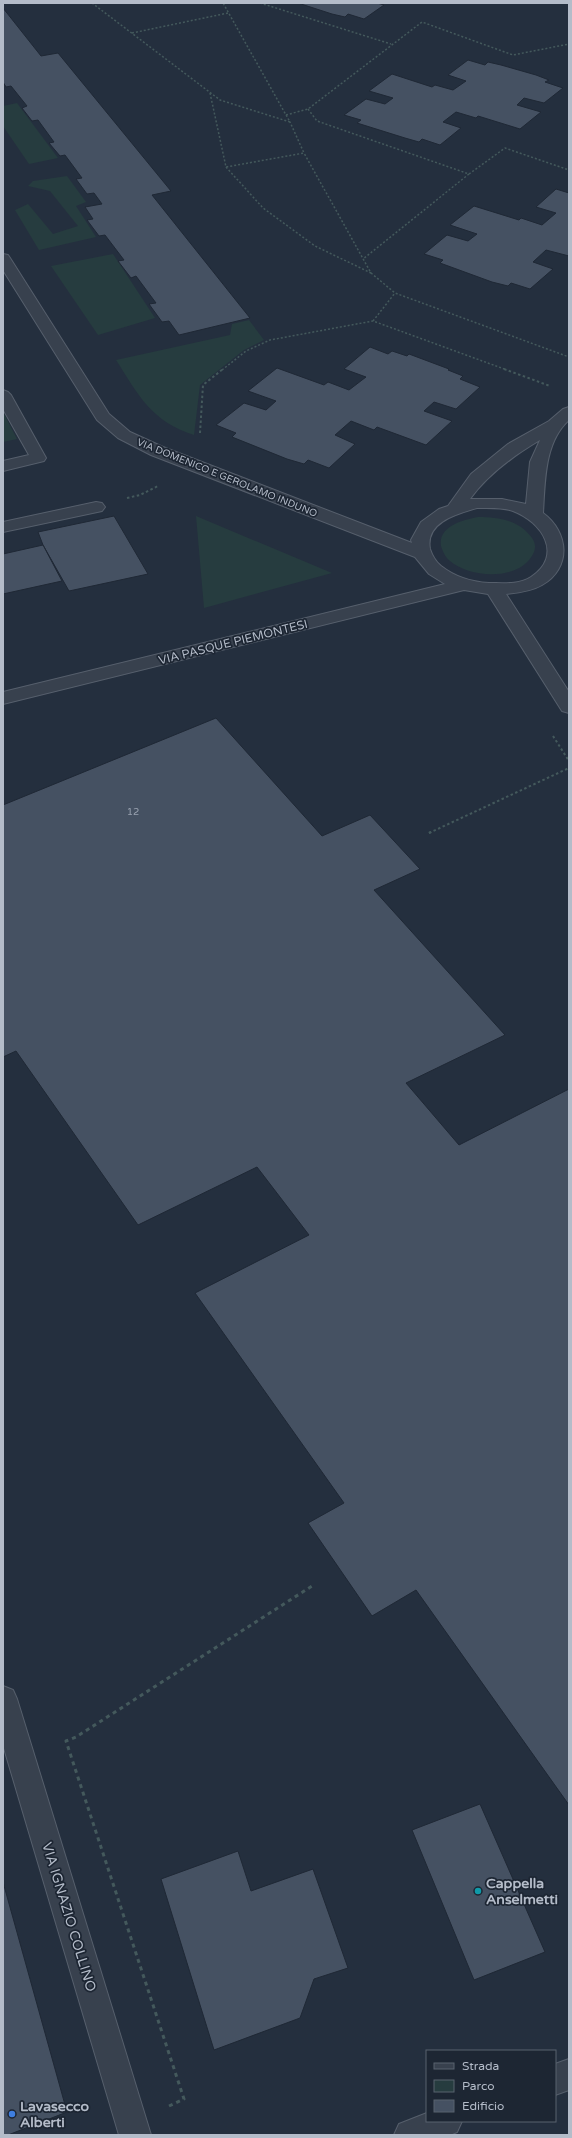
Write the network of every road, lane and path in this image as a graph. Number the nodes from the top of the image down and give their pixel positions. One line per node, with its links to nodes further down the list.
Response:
1 (92, 3): 5 (path)
2 (223, 3): 4 (path)
3 (260, 3): 6 (path)
4 (228, 13): 5 (path); 10 (path)
5 (132, 33): 8 (path)
6 (392, 44): 7 (path); 9 (path)
7 (569, 44)
8 (210, 93): 11 (path); 13 (path)
9 (308, 109): 10 (path); 15 (path)
10 (286, 115): 11 (path)
11 (290, 122): 12 (path)
12 (304, 153): 13 (path); 17 (path)
13 (226, 167): 18 (path)
14 (569, 170): 15 (path)
15 (469, 174): 17 (path)
16 (3, 258): 27 (street, VIA DOMENICO E GEROLAMO INDUNO)
17 (363, 259): 18 (path)
18 (370, 273): 19 (path)
19 (395, 293): 20 (path); 21 (path)
20 (373, 320): 22 (path); 27 (path)
21 (569, 358)
22 (554, 388)
23 (3, 395): 26 (lane)
24 (569, 412): 25 (street)
25 (555, 424): 29 (street); 30 (street)
26 (3, 466)
27 (197, 467): 28 (path); 32 (street, VIA DOMENICO E GEROLAMO INDUNO)
28 (96, 507): 31 (street)
29 (456, 507): 30 (street); 32 (street)
30 (534, 514): 33 (street)
31 (3, 527)
32 (421, 553): 34 (street)
33 (564, 565): 35 (street)
34 (463, 586): 35 (street); 36 (street, VIA PASQUE PIEMONTESI)
35 (494, 590): 37 (street)
36 (3, 698)
37 (569, 708)
38 (569, 768): 39 (path)
39 (429, 833)
40 (312, 1586): 45 (path)
41 (3, 1699): 45 (street, VIA IGNAZIO COLLINO)
42 (569, 2074): 43 (street)
43 (556, 2080)
44 (443, 2122): 46 (street)
45 (134, 2129)
46 (410, 2135)

